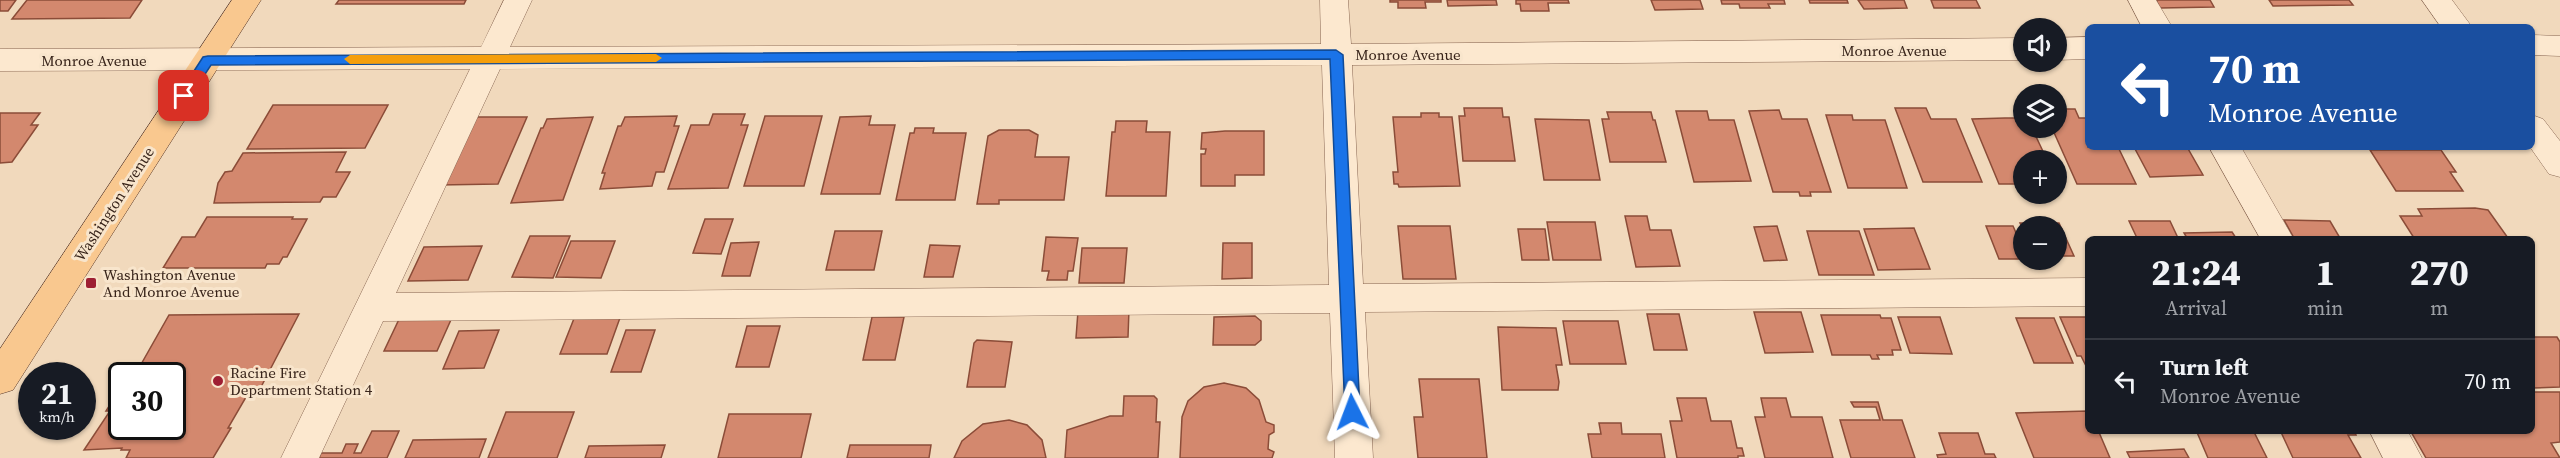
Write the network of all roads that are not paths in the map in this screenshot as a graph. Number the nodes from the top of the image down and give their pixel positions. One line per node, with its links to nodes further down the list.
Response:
1 (247, 0): 16 (main road, Washington Avenue)
2 (518, 0): 14 (street)
3 (1334, 0): 13 (street)
4 (2142, 0): 6 (street)
5 (2436, 0): 7 (street)
6 (2155, 24)
7 (2455, 24)
8 (2535, 45): 9 (street)
9 (2560, 46)
10 (2085, 48): 12 (street)
11 (2013, 49): 13 (street, Monroe Avenue)
12 (2067, 49)
13 (1336, 55): 14 (street, Monroe Avenue); 22 (street)
14 (490, 59): 16 (street, Monroe Avenue); 23 (street)
15 (0, 60): 16 (street, Monroe Avenue)
16 (208, 60): 24 (main road, Washington Avenue)
17 (2535, 131): 19 (street)
18 (2227, 150): 20 (street)
19 (2560, 165)
20 (2276, 236)
21 (2085, 292): 22 (street)
22 (1347, 298): 23 (street); 27 (street)
23 (372, 307): 26 (street)
24 (0, 379)
25 (2389, 434): 28 (street)
26 (300, 458)
27 (1354, 458)
28 (2403, 458)

